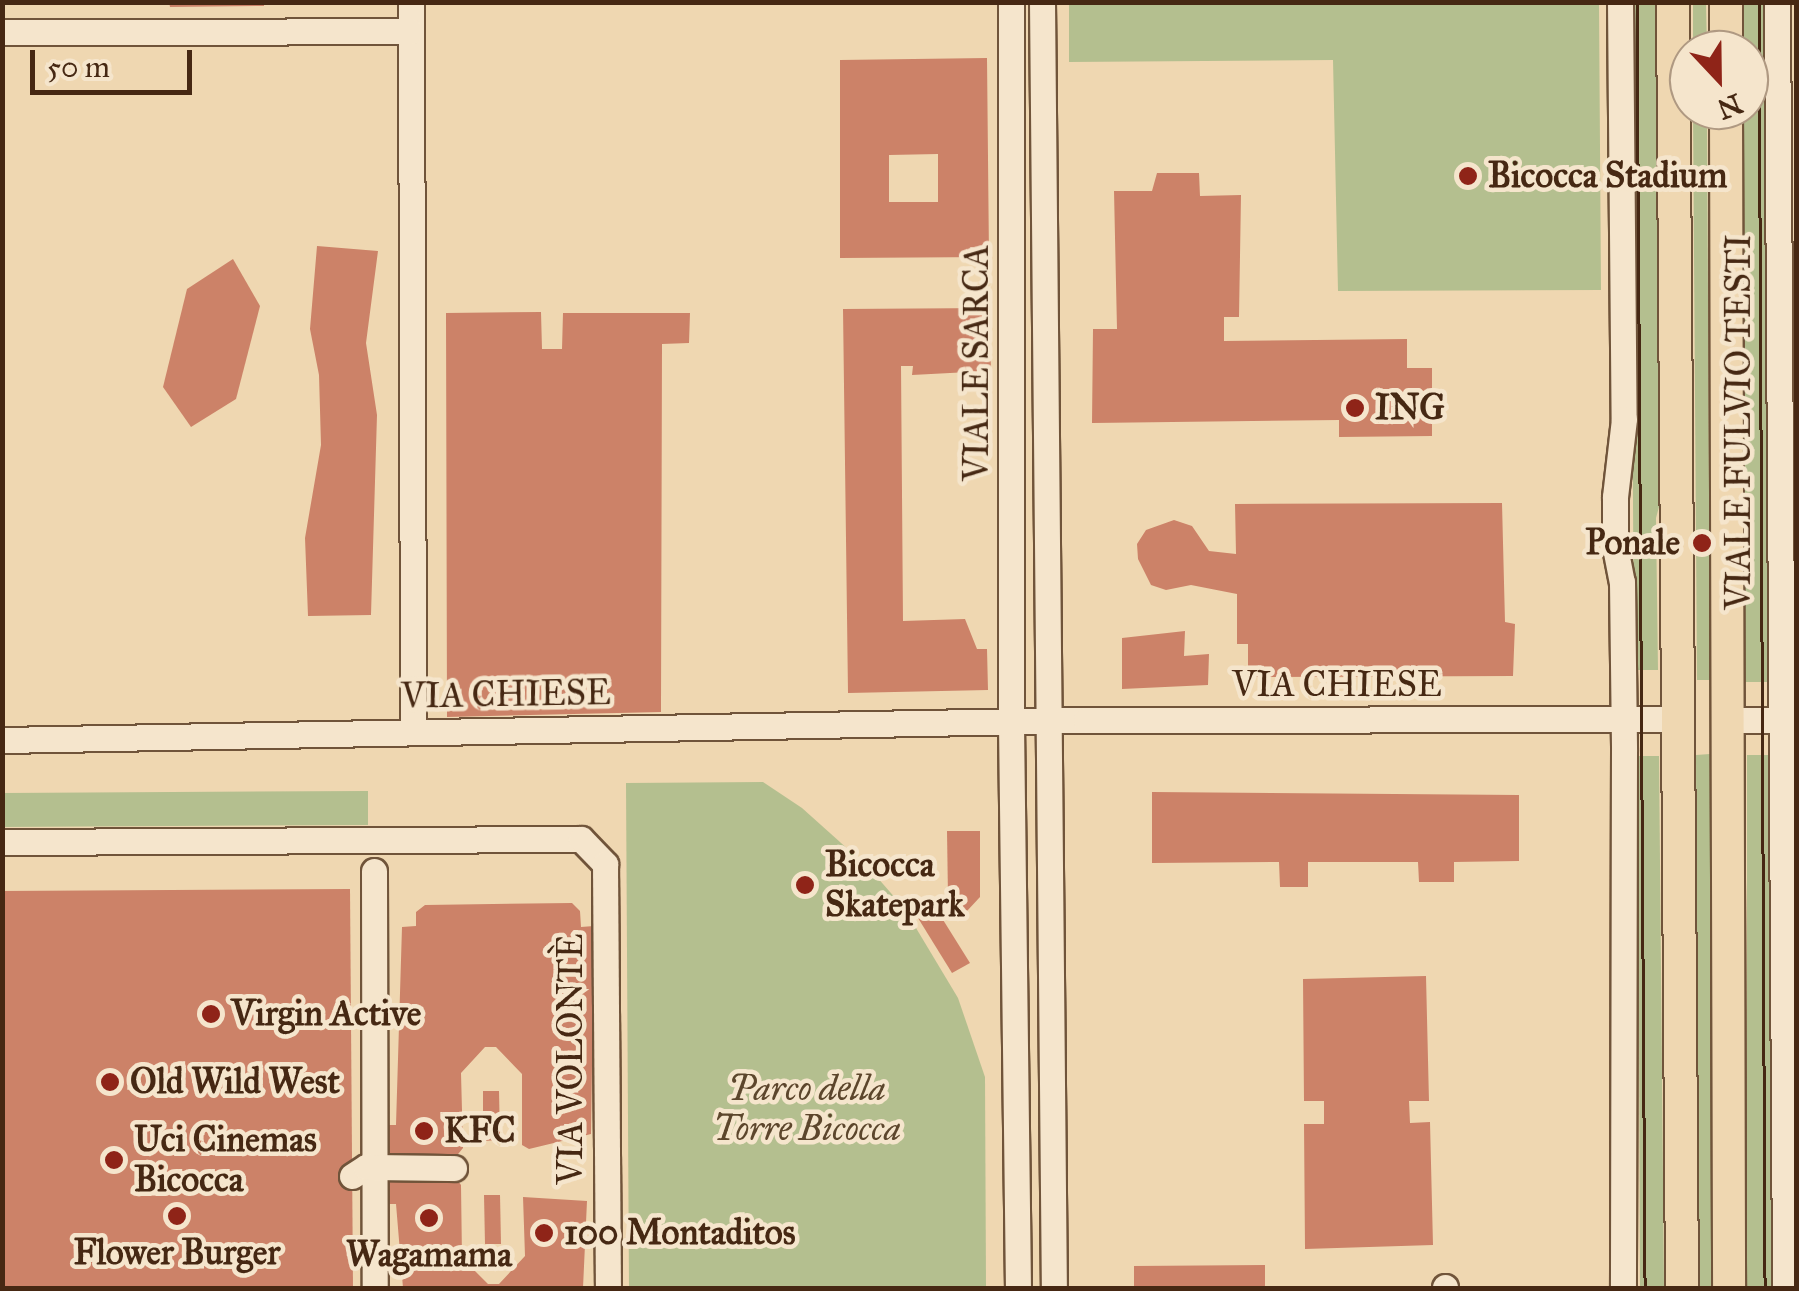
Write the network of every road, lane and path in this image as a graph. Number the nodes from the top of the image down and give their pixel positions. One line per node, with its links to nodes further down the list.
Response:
1 (410, 2): 9 (street)
2 (1011, 2): 17 (street, VIALE SARCA)
3 (1042, 2): 16 (street, VIALE SARCA)
4 (1620, 2): 12 (street)
5 (1673, 2): 13 (main road, VIALE FULVIO TESTI)
6 (1726, 2): 8 (main road)
7 (1777, 2): 15 (street, VIALE FULVIO TESTI)
8 (1726, 30)
9 (410, 31): 10 (street); 18 (street)
10 (2, 32)
11 (1726, 130): 14 (main road, VIALE FULVIO TESTI)
12 (1623, 718): 13 (street); 16 (street, VIA CHIESE); 29 (street)
13 (1679, 719): 14 (main road); 30 (main road, VIALE FULVIO TESTI)
14 (1728, 720): 15 (street); 31 (main road, VIALE FULVIO TESTI)
15 (1789, 720): 22 (street, VIALE FULVIO TESTI)
16 (1051, 722): 17 (street); 28 (street, VIALE SARCA)
17 (1011, 724): 18 (street, VIA CHIESE); 27 (street, VIALE SARCA)
18 (413, 731): 19 (street, VIA CHIESE)
19 (2, 740)
20 (2, 842): 26 (street, VIA VOLONTÈ)
21 (374, 870): 23 (street)
22 (1790, 1096): 32 (street, VIALE FULVIO TESTI)
23 (361, 1167): 24 (street); 25 (street)
24 (454, 1168)
25 (374, 1288)
26 (608, 1288)
27 (1018, 1288)
28 (1054, 1288)
29 (1624, 1288)
30 (1682, 1288)
31 (1729, 1288)
32 (1786, 1288)

